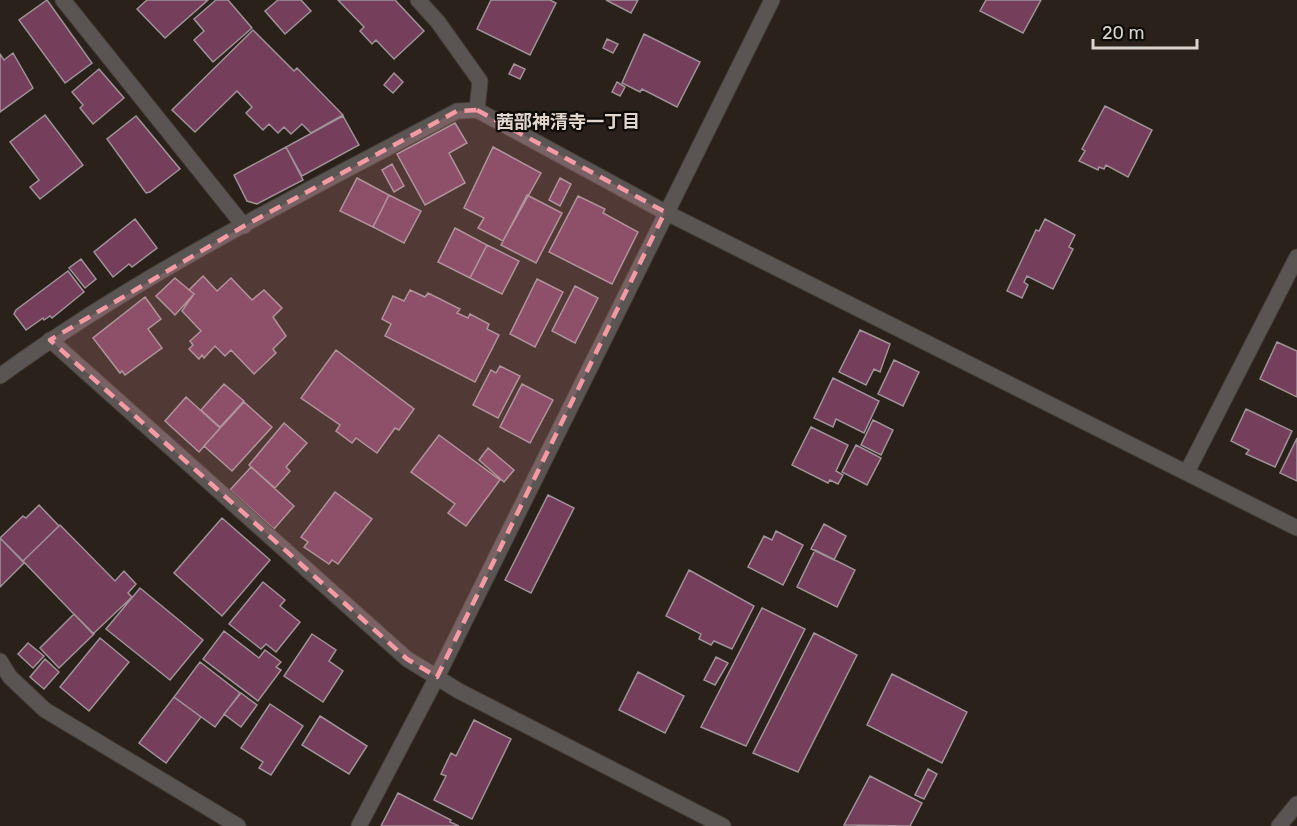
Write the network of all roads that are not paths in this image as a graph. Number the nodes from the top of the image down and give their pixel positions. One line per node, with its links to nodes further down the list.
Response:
1 (63, 0): 6 (street)
2 (418, 0): 4 (street)
3 (772, 0): 5 (street)
4 (477, 110): 5 (street); 6 (street)
5 (665, 212): 10 (street); 13 (street)
6 (244, 226): 8 (street)
7 (1297, 257): 10 (street)
8 (50, 340): 9 (street); 13 (street)
9 (0, 376)
10 (1187, 472): 11 (street)
11 (1297, 528)
12 (0, 661): 15 (street)
13 (437, 677): 16 (street); 17 (street)
14 (1297, 804): 18 (street)
15 (238, 826)
16 (359, 826)
17 (723, 826)
18 (1279, 826)

